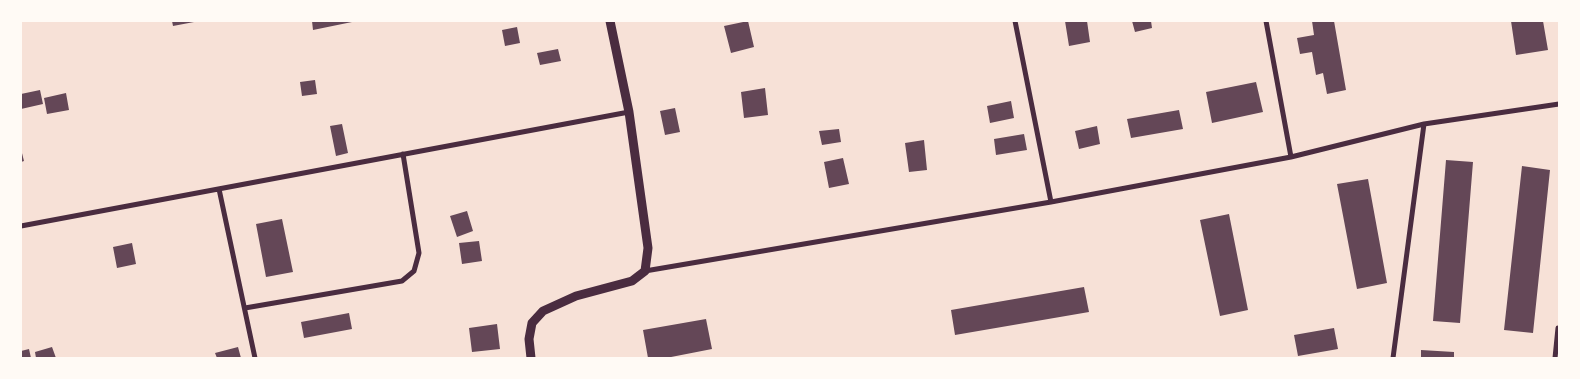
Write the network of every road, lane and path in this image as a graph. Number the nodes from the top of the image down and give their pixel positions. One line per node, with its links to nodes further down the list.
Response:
1 (610, 21): 5 (street)
2 (1015, 21): 10 (street)
3 (1266, 21): 8 (street)
4 (1559, 104): 6 (street)
5 (629, 112): 7 (street); 12 (street)
6 (1424, 124): 8 (street); 17 (street)
7 (403, 154): 9 (street); 13 (street)
8 (1291, 157): 10 (street)
9 (219, 189): 11 (street); 13 (street)
10 (1050, 202): 12 (street)
11 (21, 226)
12 (645, 271): 16 (street)
13 (245, 308): 15 (street)
14 (1558, 328): 18 (street)
15 (255, 358)
16 (530, 358)
17 (1393, 358)
18 (1555, 358)

